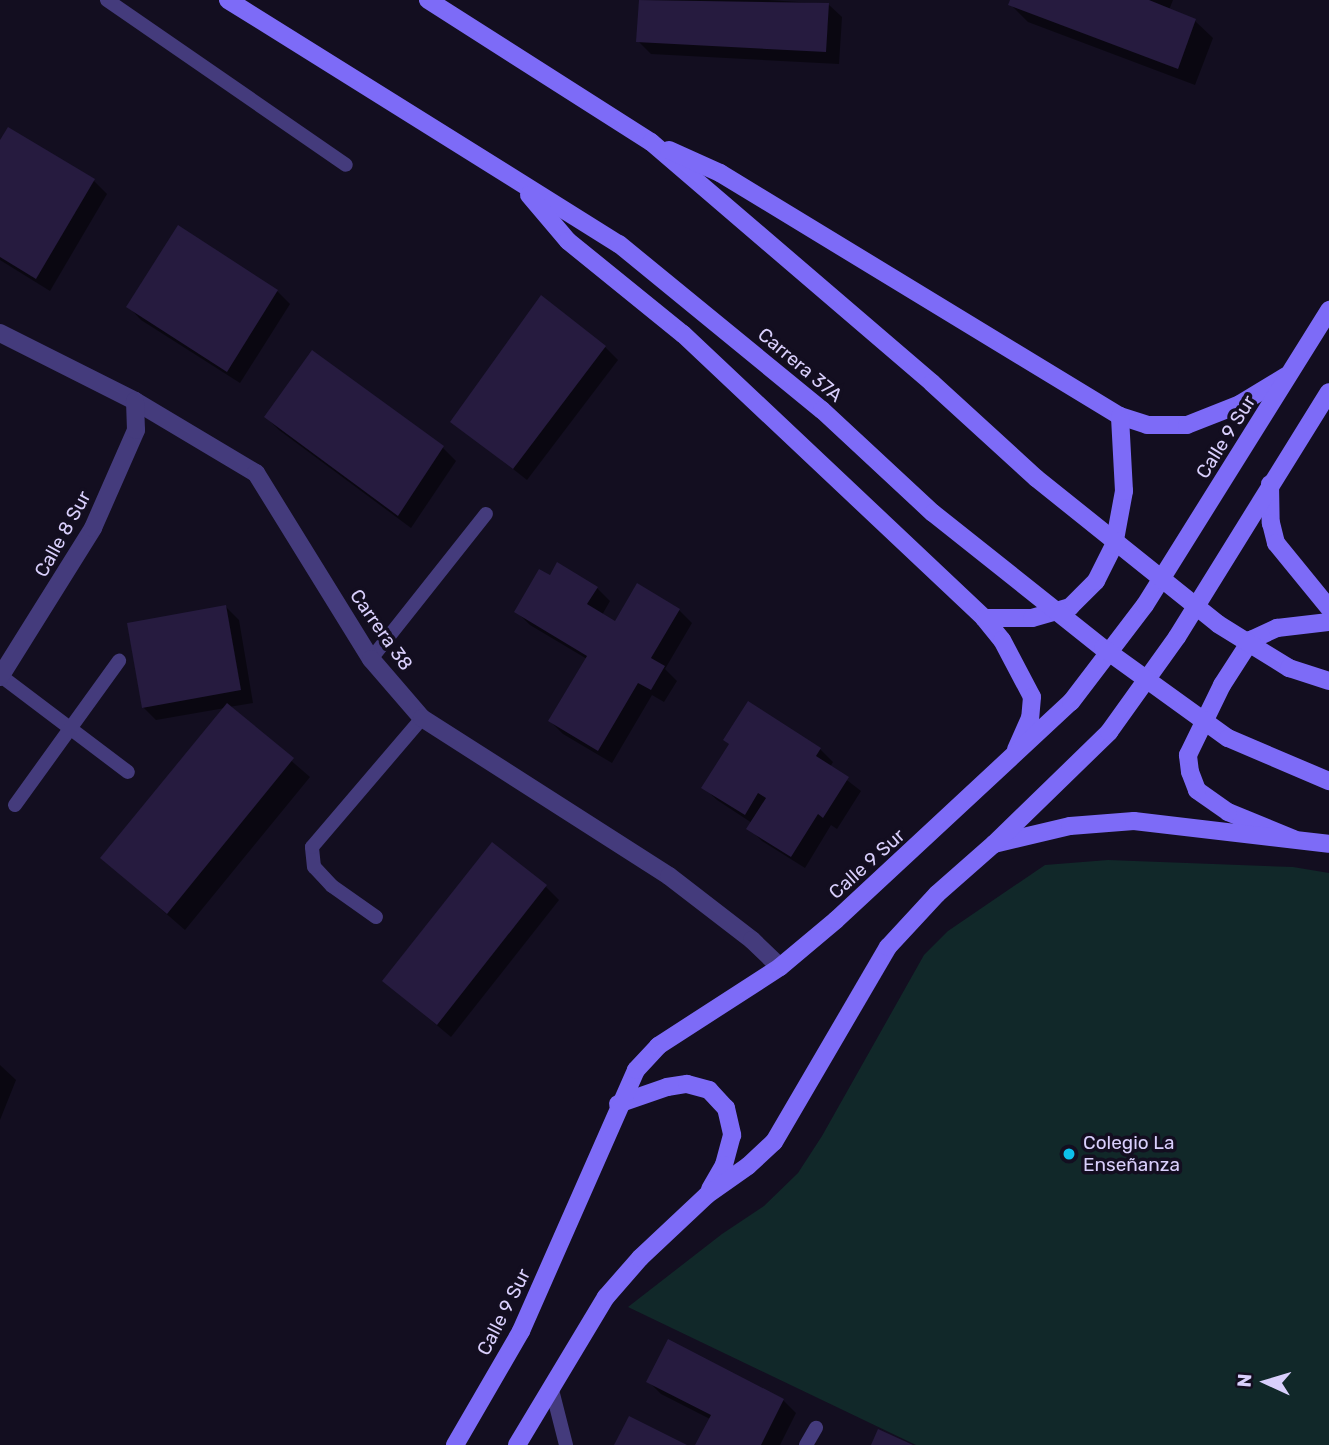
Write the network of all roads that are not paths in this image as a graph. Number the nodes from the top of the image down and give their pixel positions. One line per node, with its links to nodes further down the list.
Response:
1 (107, 0): 5 (lane)
2 (228, 0): 6 (main road, Carrera 37A)
3 (428, 0): 4 (main road)
4 (651, 142): 12 (main road); 21 (main road, bridge)
5 (346, 165)
6 (518, 183): 16 (main road); 26 (main road, Carrera 37A, bridge)
7 (1329, 310): 9 (main road, Calle 9 Sur)
8 (0, 333): 11 (street, Carrera 38)
9 (1289, 374): 12 (main road); 24 (main road, Calle 9 Sur)
10 (1329, 392): 13 (main road)
11 (135, 401): 18 (street, Carrera 38); 20 (street, Calle 8 Sur)
12 (1121, 416): 16 (main road)
13 (1270, 483): 15 (main road); 29 (main road)
14 (486, 514): 18 (lane)
15 (1329, 608)
16 (984, 618): 24 (main road)
17 (1329, 622): 28 (main road)
18 (371, 659): 22 (street, Carrera 38)
19 (119, 661): 23 (lane)
20 (0, 676): 23 (lane)
21 (1329, 681)
22 (422, 718): 31 (lane); 32 (street, Carrera 38)
23 (71, 729): 25 (lane); 27 (lane)
24 (1012, 758): 32 (main road, Calle 9 Sur)
25 (128, 772)
26 (1329, 781)
27 (15, 805)
28 (1293, 839): 29 (main road); 30 (main road)
29 (994, 844): 34 (main road)
30 (1329, 844)
31 (376, 917)
32 (780, 968): 33 (main road, Calle 9 Sur)
33 (618, 1104): 34 (main road); 37 (main road, Calle 9 Sur)
34 (707, 1195): 35 (main road)
35 (551, 1386): 38 (main road); 39 (lane)
36 (816, 1428): 40 (lane)
37 (455, 1445)
38 (517, 1445)
39 (566, 1445)
40 (806, 1445)

